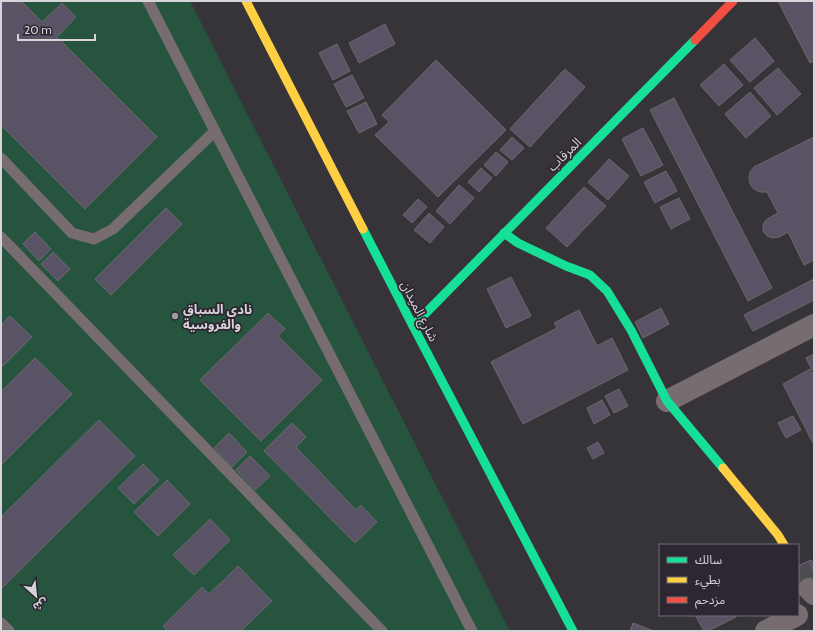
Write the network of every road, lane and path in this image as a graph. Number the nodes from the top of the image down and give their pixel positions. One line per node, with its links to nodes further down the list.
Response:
1 (148, 1): 4 (lane)
2 (246, 1): 9 (street, شارع الميدان)
3 (733, 1): 6 (street, المرقاب)
4 (215, 132): 5 (lane); 18 (lane)
5 (1, 158)
6 (504, 233): 9 (street, المرقاب); 10 (street)
7 (1, 237): 17 (lane)
8 (814, 325): 10 (street)
9 (413, 326): 19 (street, شارع الميدان)
10 (667, 401): 11 (street)
11 (783, 544)
12 (812, 596): 13 (street)
13 (799, 614)
14 (796, 616): 20 (street)
15 (1, 623): 16 (lane)
16 (9, 631)
17 (382, 631)
18 (472, 631)
19 (573, 631)
20 (766, 631)

